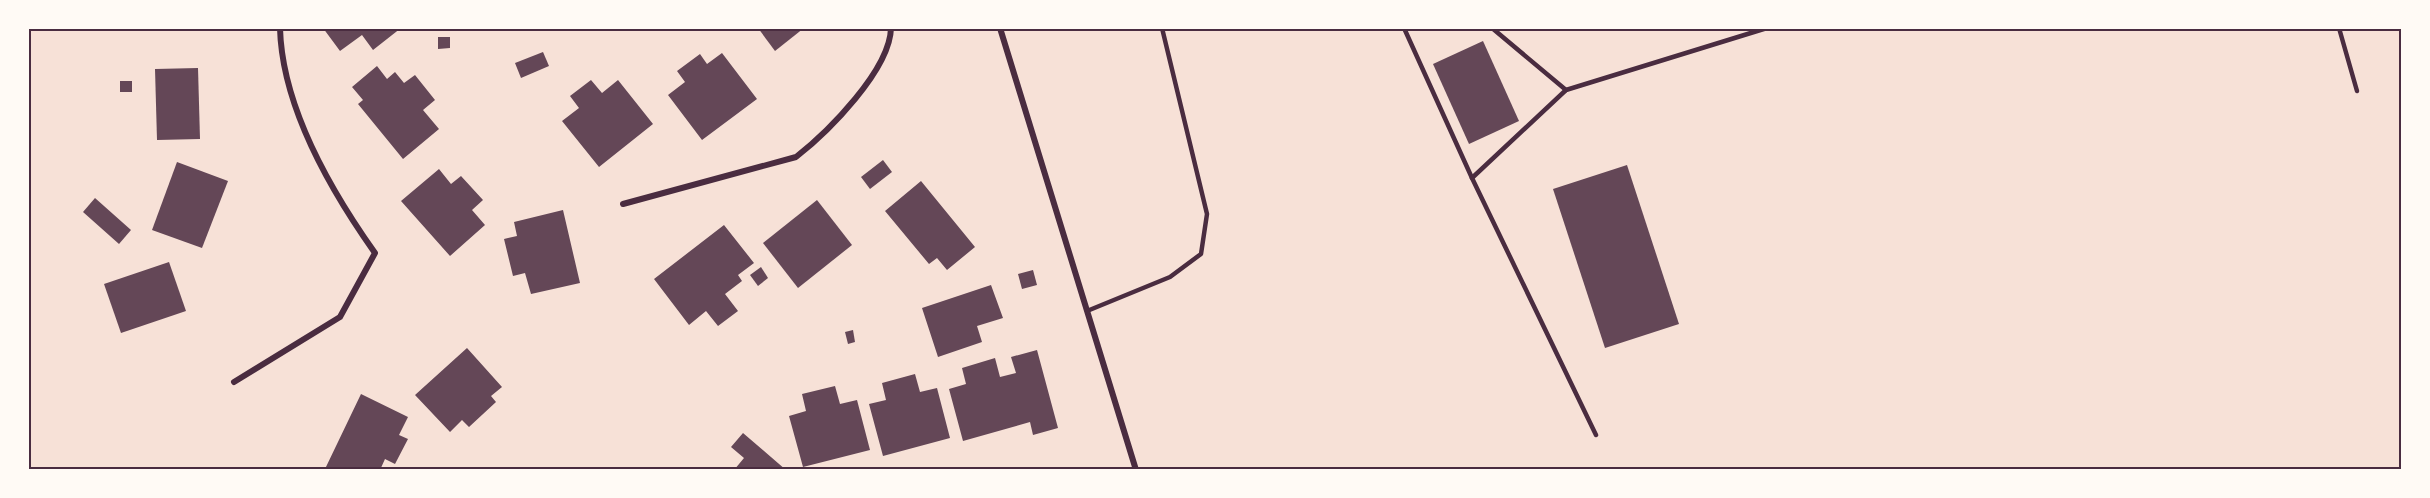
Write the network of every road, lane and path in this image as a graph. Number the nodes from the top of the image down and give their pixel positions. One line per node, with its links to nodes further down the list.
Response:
1 (280, 28): 14 (street)
2 (891, 28): 12 (street)
3 (1000, 28): 13 (street)
4 (1162, 28): 13 (lane)
5 (1404, 28): 11 (lane)
6 (1492, 28): 9 (lane)
7 (1767, 28): 9 (lane)
8 (2339, 28): 10 (lane)
9 (1566, 90): 11 (lane)
10 (2357, 91)
11 (1472, 178): 15 (lane)
12 (623, 204)
13 (1087, 311): 16 (street)
14 (234, 382)
15 (1596, 435)
16 (1136, 470)

